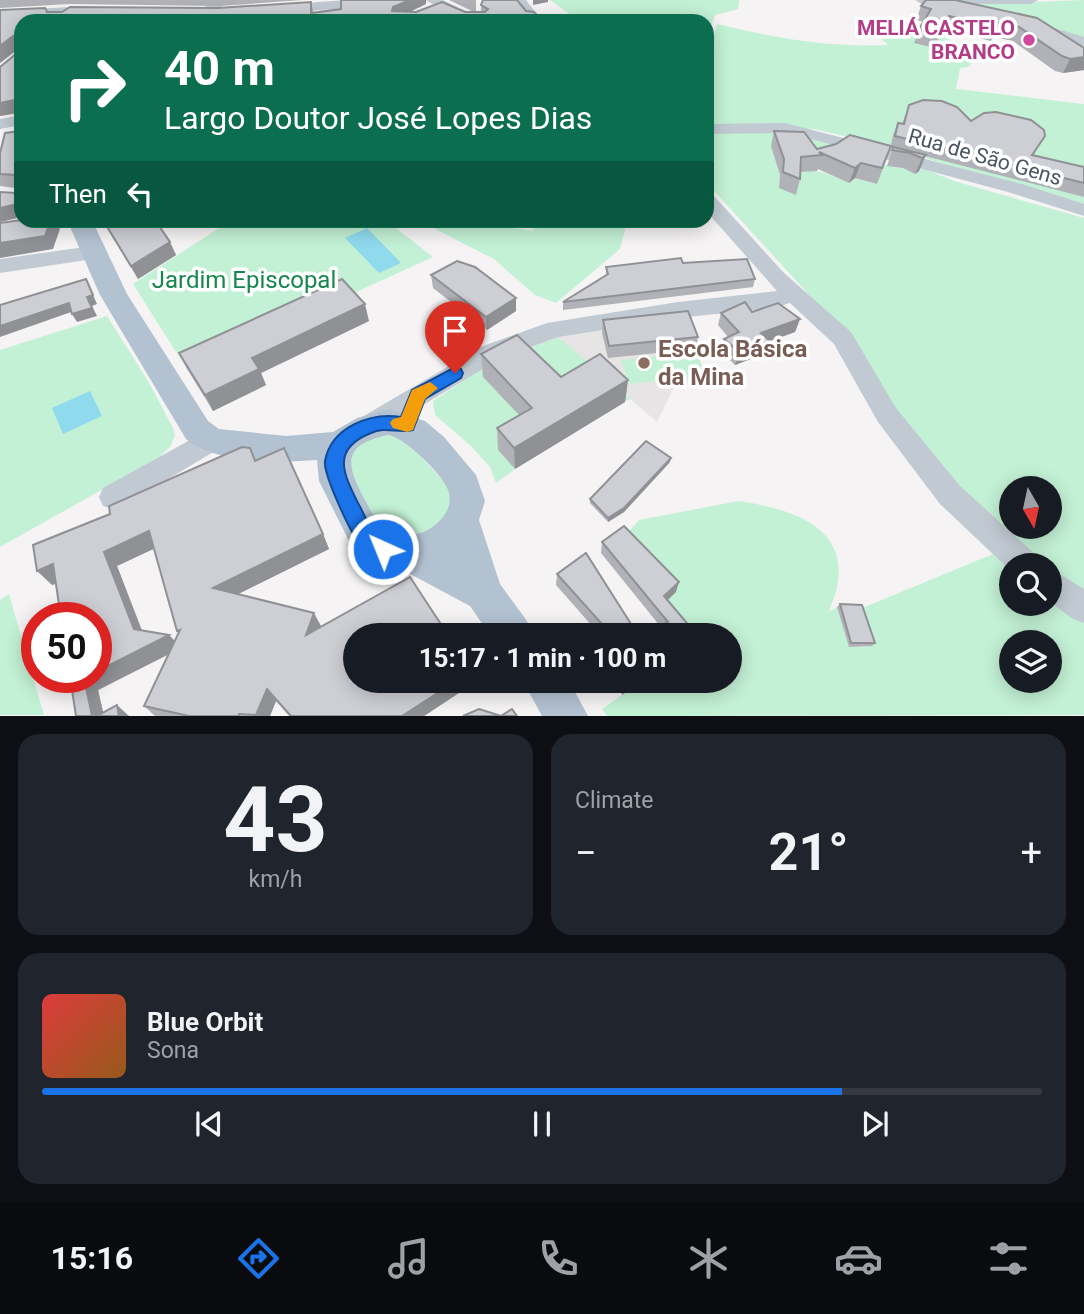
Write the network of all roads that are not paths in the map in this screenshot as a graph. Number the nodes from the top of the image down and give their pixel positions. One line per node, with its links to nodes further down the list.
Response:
1 (519, 0): 16 (street)
2 (922, 0): 5 (street)
3 (1031, 0): 5 (street)
4 (379, 1): 7 (street)
5 (927, 1): 17 (street)
6 (438, 3): 14 (street); 15 (street)
7 (263, 10)
8 (69, 11): 11 (street)
9 (172, 11): 12 (street)
10 (231, 12): 13 (street)
11 (17, 14)
12 (192, 14)
13 (223, 14)
14 (421, 14)
15 (463, 14)
16 (530, 14)
17 (990, 15)
18 (1016, 22): 19 (street)
19 (1084, 42)
20 (714, 129): 22 (street, Rua de São Gens)
21 (714, 208): 26 (street)
22 (1084, 210)
23 (82, 228): 24 (main road)
24 (92, 253): 25 (street); 28 (main road)
25 (0, 266)
26 (794, 294): 27 (street); 33 (street)
27 (412, 410): 29 (main road); 31 (main road)
28 (210, 440): 29 (main road); 30 (street)
29 (338, 460): 32 (main road)
30 (113, 497)
31 (462, 522): 32 (main road); 35 (main road)
32 (405, 553): 35 (main road)
33 (1012, 553)
34 (1062, 592): 36 (street)
35 (484, 593): 37 (main road)
36 (1084, 608)
37 (505, 623)
38 (552, 693): 39 (main road)
39 (567, 716)

